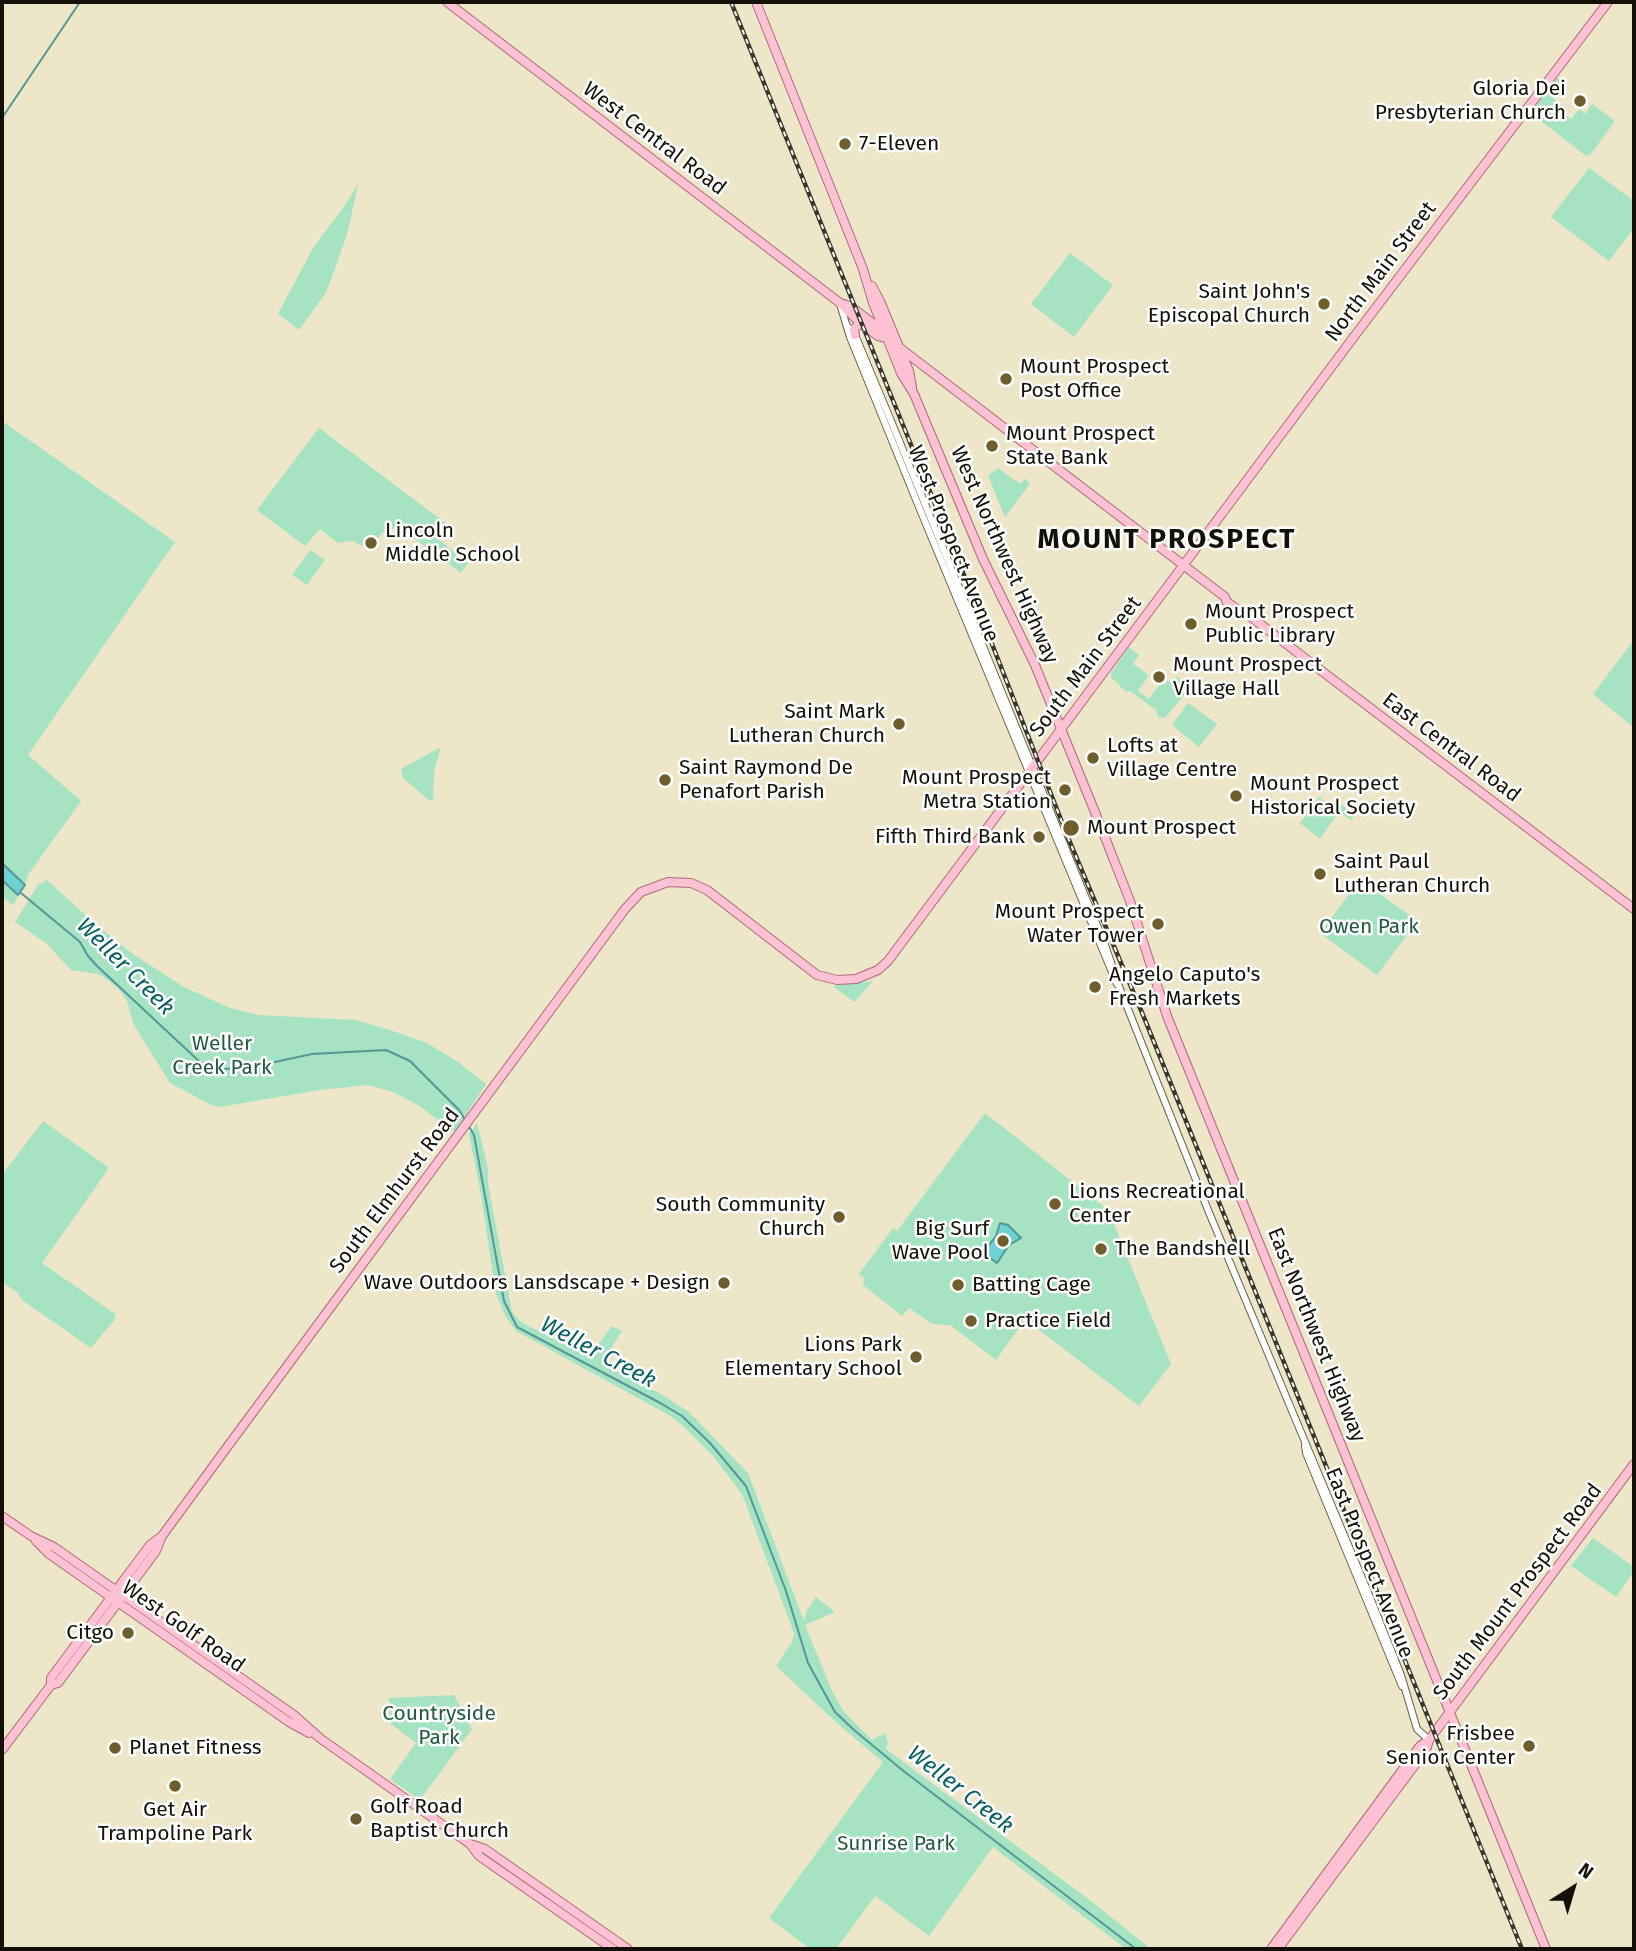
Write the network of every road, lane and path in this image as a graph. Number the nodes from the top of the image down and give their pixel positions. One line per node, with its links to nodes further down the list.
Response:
1 (447, 2): 5 (main road, West Central Road)
2 (756, 2): 4 (main road, West Northwest Highway)
3 (1608, 2): 13 (main road, North Main Street)
4 (866, 276): 6 (main road, West Northwest Highway); 11 (main road, West Northwest Highway)
5 (840, 303): 7 (main road, West Central Road); 8 (street, West Prospect Avenue)
6 (877, 314): 7 (main road); 10 (main road, West Northwest Highway)
7 (864, 321): 9 (main road); 10 (main road, West Central Road)
8 (848, 327): 9 (street, West Prospect Avenue); 15 (street, West Prospect Avenue)
9 (855, 335): 15 (street, West Prospect Avenue)
10 (887, 338): 11 (main road, West Central Road); 12 (main road, West Northwest Highway)
11 (899, 347): 12 (main road, West Northwest Highway); 13 (main road, West Central Road)
12 (914, 394): 14 (main road, West Northwest Highway)
13 (1184, 566): 14 (main road, South Main Street); 17 (main road, East Central Road)
14 (1061, 731): 15 (main road, South Main Street); 21 (main road, East Northwest Highway)
15 (1030, 771): 16 (main road, South Main Street); 22 (street, East Prospect Avenue)
16 (668, 882): 20 (main road, South Elmhurst Road)
17 (1634, 909)
18 (1634, 1464): 21 (main road, South Mount Prospect Road)
19 (2, 1516): 20 (main road, West Golf Road)
20 (117, 1597): 25 (main road, South Elmhurst Road); 26 (main road, West Golf Road)
21 (1449, 1713): 23 (main road, South Mount Prospect Road); 31 (main road, East Northwest Highway)
22 (1417, 1729): 23 (street); 24 (street, East Prospect Avenue)
23 (1429, 1740): 24 (main road, South Mount Prospect Road); 30 (main road, South Mount Prospect Road)
24 (1420, 1746): 29 (main road, South Mount Prospect Road)
25 (2, 1750)
26 (470, 1844): 27 (main road, West Golf Road); 28 (main road, West Golf Road)
27 (613, 1949)
28 (628, 1949)
29 (1271, 1949)
30 (1278, 1949)
31 (1546, 1949)

